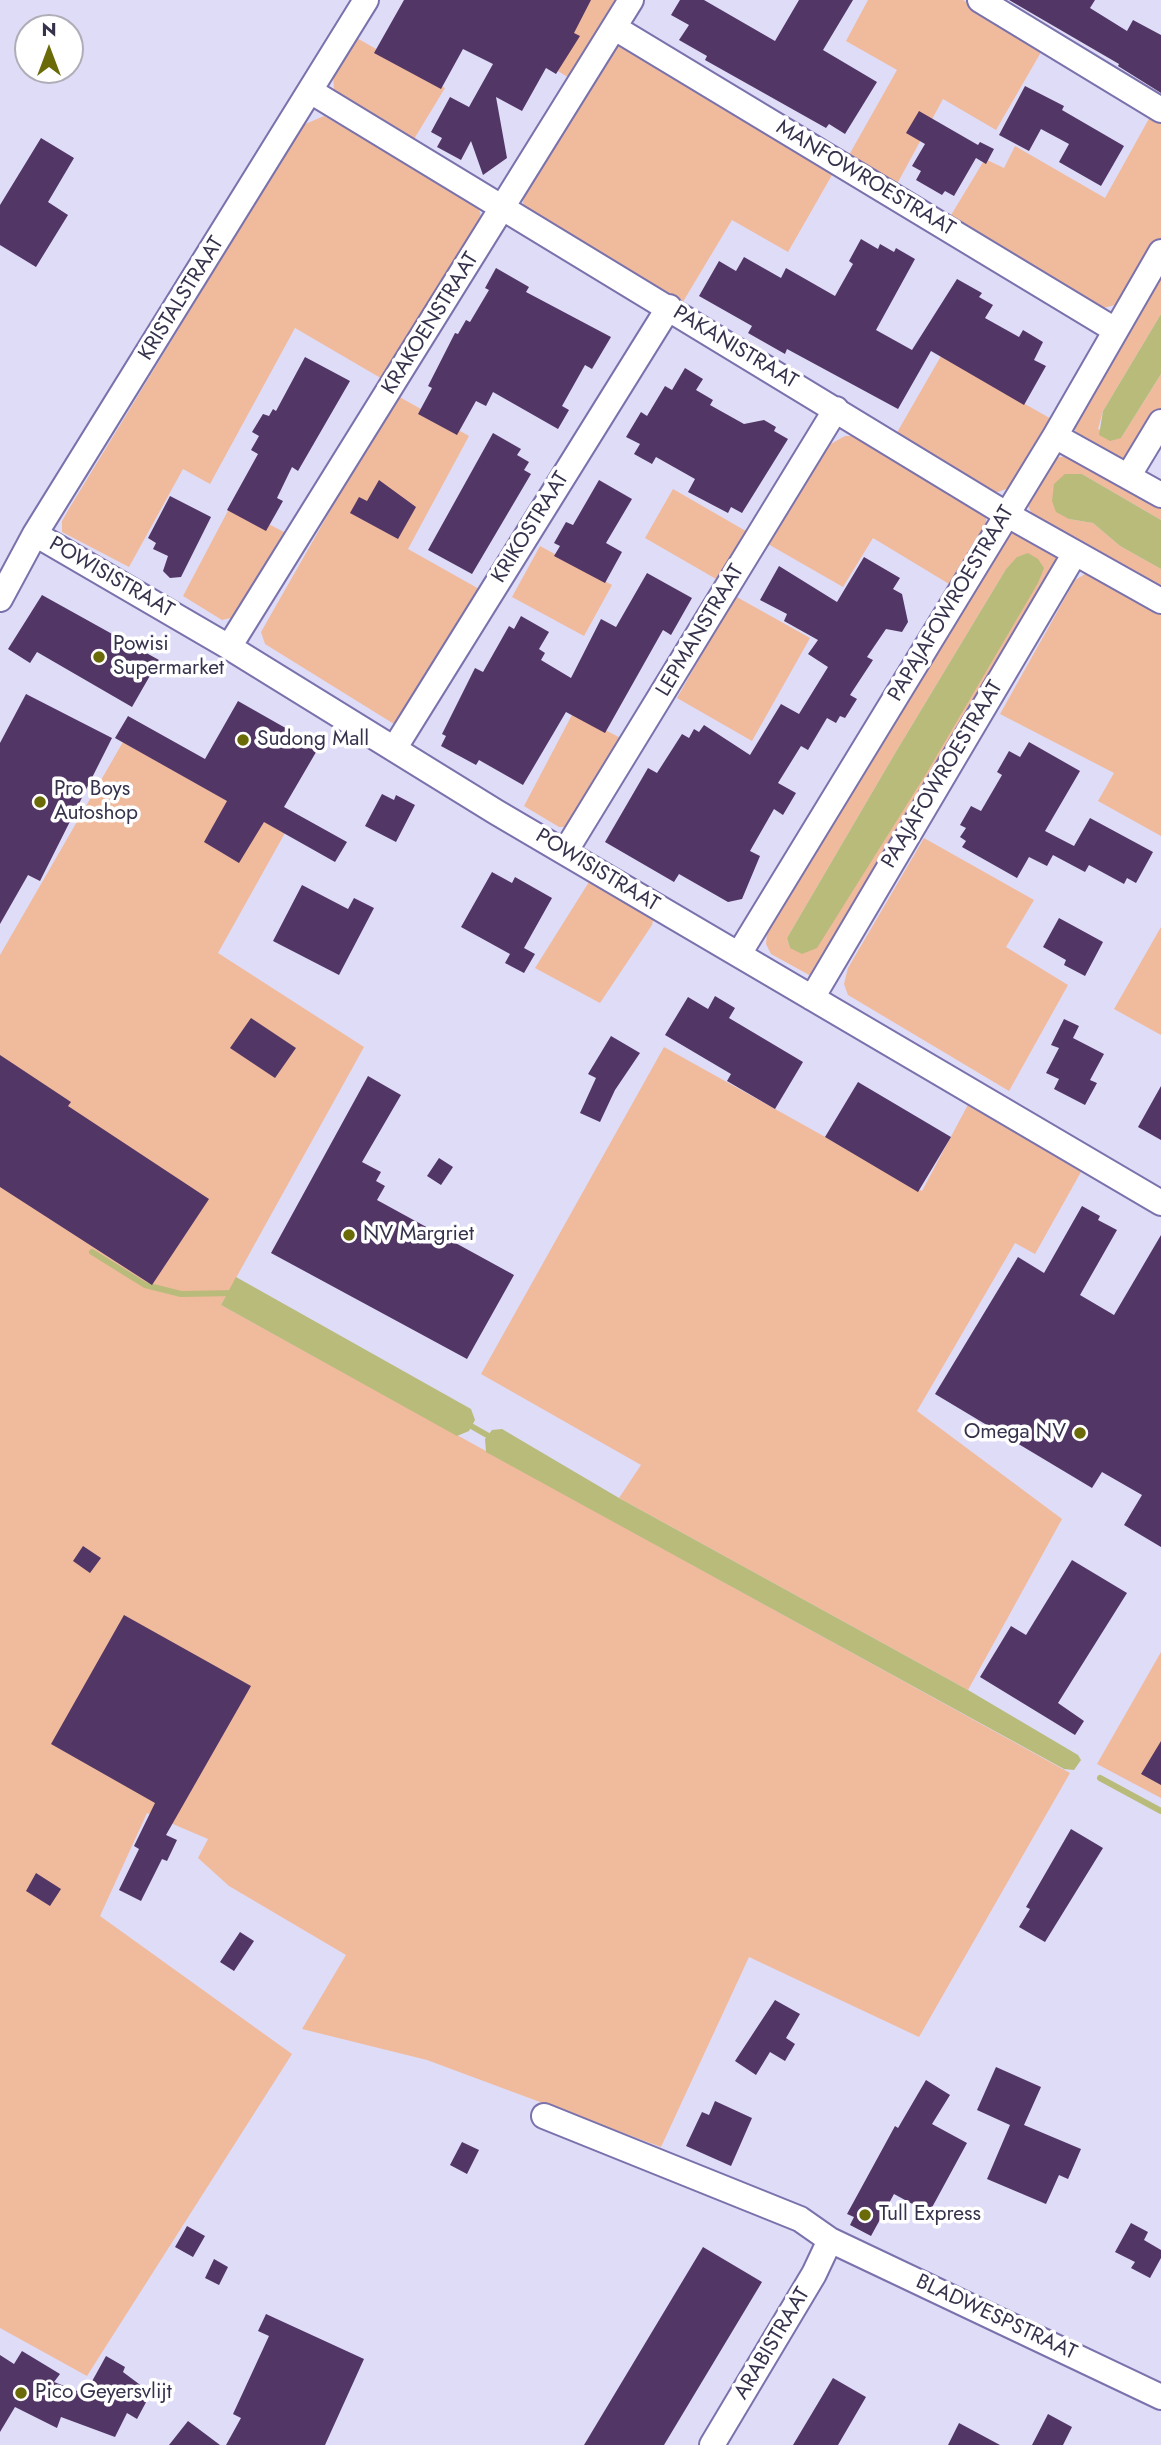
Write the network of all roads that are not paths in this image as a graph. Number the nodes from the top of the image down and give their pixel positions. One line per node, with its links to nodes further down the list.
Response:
1 (366, 0): 5 (street, KRISTALSTRAAT)
2 (631, 0): 4 (street, KRAKOENSTRAAT)
3 (980, 0): 6 (street)
4 (615, 28): 7 (street, KRAKOENSTRAAT); 10 (street, MANFOWROESTRAAT)
5 (312, 92): 7 (street, PAKANISTRAAT); 17 (street, KRISTALSTRAAT)
6 (1161, 110)
7 (502, 210): 9 (street, PAKANISTRAAT); 21 (street, KRAKOENSTRAAT)
8 (1161, 252): 10 (street, PAPAJAFOWROESTRAAT)
9 (669, 307): 11 (street, PAKANISTRAAT); 22 (street, KRIKOSTRAAT)
10 (1115, 330): 13 (street, PAPAJAFOWROESTRAAT)
11 (836, 409): 16 (street, PAKANISTRAAT); 23 (street, LEPMANSTRAAT)
12 (1161, 422): 14 (street)
13 (1055, 436): 14 (street); 16 (street, PAPAJAFOWROESTRAAT)
14 (1129, 475): 15 (street)
15 (1161, 495)
16 (1006, 514): 18 (street, PAKANISTRAAT); 24 (street, PAPAJAFOWROESTRAAT)
17 (35, 534): 19 (street, KRISTALSTRAAT); 21 (street, POWISISTRAAT)
18 (1075, 553): 20 (street, PAKANISTRAAT); 25 (street, PAAJAFOWROESTRAAT)
19 (0, 599)
20 (1161, 601)
21 (229, 647): 22 (street, POWISISTRAAT)
22 (394, 749): 23 (street, POWISISTRAAT)
23 (565, 852): 24 (street, POWISISTRAAT)
24 (739, 954): 25 (street, POWISISTRAAT)
25 (812, 998): 26 (street, POWISISTRAAT)
26 (1161, 1203)
27 (544, 2116): 28 (street, BLADWESPSTRAAT)
28 (830, 2240): 29 (street, BLADWESPSTRAAT); 30 (street, ARABISTRAAT)
29 (1161, 2397)
30 (712, 2445)

